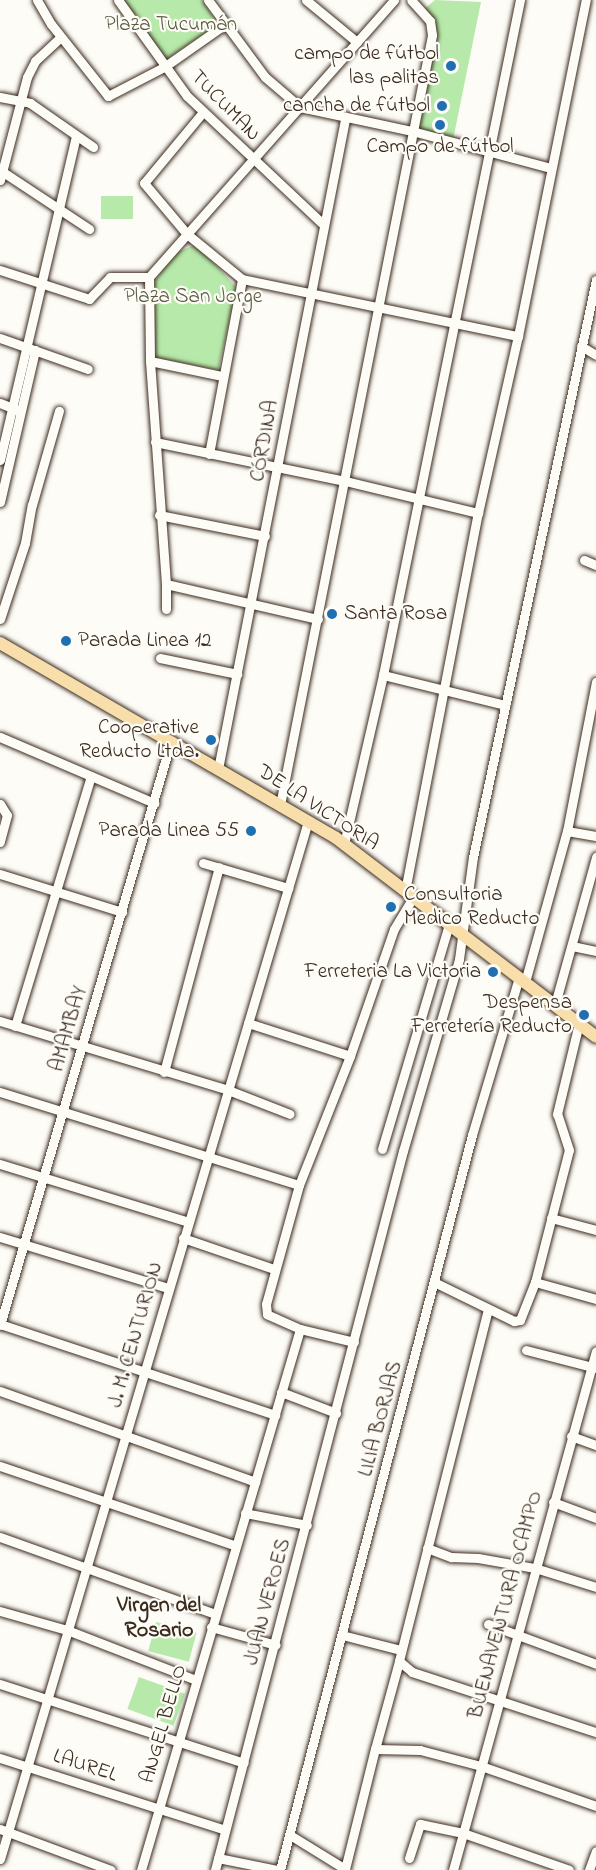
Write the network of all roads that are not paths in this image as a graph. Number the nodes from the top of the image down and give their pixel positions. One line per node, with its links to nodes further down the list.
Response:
1 (37, 0): 10 (street)
2 (118, 0): 12 (street, TUCUMAN)
3 (208, 0): 9 (street)
4 (306, 0): 11 (street)
5 (394, 0): 11 (street)
6 (411, 0): 18 (street)
7 (520, 0): 21 (street)
8 (586, 0): 23 (street)
9 (224, 25): 12 (street); 15 (street)
10 (61, 37): 12 (street); 14 (street)
11 (357, 42): 15 (street)
12 (164, 67): 16 (street, TUCUMAN)
13 (0, 97): 14 (street)
14 (21, 100): 19 (street); 24 (street)
15 (300, 107): 17 (street); 22 (street)
16 (203, 112): 22 (street, TUCUMAN); 28 (street)
17 (345, 119): 18 (street); 26 (street, CÓRDINA)
18 (412, 131): 21 (street); 35 (street)
19 (75, 136): 20 (street); 25 (street)
20 (93, 147)
21 (489, 152): 23 (street); 36 (street)
22 (254, 160): 26 (street, TUCUMAN); 28 (street)
23 (551, 168): 37 (street)
24 (1, 174): 25 (street)
25 (58, 212): 27 (street); 32 (street)
26 (322, 223): 34 (street, CÓRDINA)
27 (89, 229)
28 (187, 234): 30 (street); 31 (street)
29 (0, 270): 32 (street)
30 (149, 277): 32 (street); 42 (street)
31 (242, 279): 34 (street); 44 (street)
32 (44, 282): 40 (street)
33 (595, 284): 39 (street, JUAN VEROES)
34 (310, 293): 35 (street); 51 (street, CÓRDINA)
35 (378, 306): 36 (street); 53 (street)
36 (454, 323): 37 (street); 54 (street)
37 (518, 336): 56 (street)
38 (0, 338): 40 (street)
39 (581, 346): 41 (street); 72 (street, JUAN VEROES)
40 (31, 349): 43 (street); 46 (street)
41 (596, 355)
42 (150, 361): 44 (street); 48 (street)
43 (88, 369)
44 (222, 376): 49 (street)
45 (0, 403): 46 (street)
46 (16, 410): 50 (street); 52 (street)
47 (59, 411): 64 (street)
48 (155, 442): 49 (street); 57 (street)
49 (209, 454): 51 (street)
50 (0, 460)
51 (278, 466): 53 (street); 58 (street, CÓRDINA)
52 (3, 471): 55 (street)
53 (345, 480): 54 (street); 65 (street)
54 (417, 500): 56 (street); 69 (street)
55 (0, 502)
56 (478, 513): 71 (street)
57 (159, 515): 58 (street); 61 (street)
58 (265, 536): 62 (street, CÓRDINA)
59 (584, 560): 60 (street)
60 (596, 565)
61 (166, 584): 62 (street); 63 (street)
62 (252, 602): 65 (street); 68 (street, CÓRDINA)
63 (166, 609)
64 (0, 619)
65 (318, 619): 79 (street)
66 (1, 647): 74 (main road, DE LA VICTORIA)
67 (160, 658): 68 (street)
68 (237, 674): 75 (street, CÓRDINA)
69 (383, 675): 71 (street); 84 (street)
70 (596, 682): 81 (street, LILIA BORJAS)
71 (446, 690): 72 (street); 91 (street)
72 (505, 705): 94 (street, JUAN VEROES)
73 (0, 737): 76 (street)
74 (171, 741): 75 (main road, DE LA VICTORIA); 78 (street, AMAMBAY)
75 (218, 769): 79 (main road, DE LA VICTORIA)
76 (91, 776): 78 (street); 90 (street)
77 (0, 804): 83 (street)
78 (154, 804): 92 (street, AMAMBAY)
79 (280, 805): 80 (main road, DE LA VICTORIA)
80 (308, 821): 84 (main road, DE LA VICTORIA); 89 (street, J. M. CENTURION)
81 (567, 831): 82 (street); 97 (street, LILIA BORJAS)
82 (596, 837)
83 (0, 842)
84 (344, 844): 91 (main road, DE LA VICTORIA)
85 (596, 857): 95 (street)
86 (203, 863): 87 (street)
87 (219, 867): 89 (street); 106 (street)
88 (0, 874): 90 (street)
89 (288, 888): 100 (street, J. M. CENTURION)
90 (56, 891): 92 (street); 102 (street)
91 (409, 894): 93 (main road, DE LA VICTORIA); 105 (street)
92 (122, 912): 104 (street, AMAMBAY)
93 (449, 924): 94 (main road, DE LA VICTORIA); 111 (street)
94 (464, 935): 97 (main road, DE LA VICTORIA); 131 (street, JUAN VEROES)
95 (572, 946): 96 (street); 98 (street)
96 (596, 951)
97 (522, 980): 98 (main road, DE LA VICTORIA); 123 (street, LILIA BORJAS)
98 (555, 1004): 101 (main road, DE LA VICTORIA)
99 (0, 1021): 102 (street)
100 (248, 1023): 105 (street); 107 (street, J. M. CENTURION)
101 (579, 1023): 103 (main road, DE LA VICTORIA); 116 (street)
102 (15, 1026): 104 (street)
103 (596, 1036)
104 (83, 1047): 106 (street); 109 (street, AMAMBAY)
105 (350, 1056): 115 (street)
106 (164, 1072): 107 (street)
107 (228, 1090): 110 (street); 112 (street, J. M. CENTURION)
108 (0, 1092): 109 (street)
109 (64, 1111): 112 (street); 114 (street, AMAMBAY)
110 (290, 1114)
111 (382, 1149)
112 (208, 1157): 115 (street); 117 (street, J. M. CENTURION)
113 (0, 1164): 114 (street)
114 (44, 1178): 117 (street); 121 (street, AMAMBAY)
115 (298, 1185): 122 (street)
116 (551, 1218): 118 (street); 124 (street)
117 (188, 1222): 120 (street, J. M. CENTURION)
118 (596, 1230)
119 (0, 1237): 121 (street)
120 (183, 1238): 122 (street); 125 (street, J. M. CENTURION)
121 (24, 1244): 125 (street); 128 (street, AMAMBAY)
122 (274, 1269): 130 (street)
123 (436, 1282): 127 (street); 162 (street, LILIA BORJAS)
124 (535, 1282): 126 (street); 127 (street)
125 (168, 1288): 135 (street, J. M. CENTURION)
126 (596, 1299)
127 (488, 1309): 152 (street)
128 (2, 1310): 129 (street, AMAMBAY)
129 (0, 1325): 135 (street)
130 (300, 1329): 131 (street); 137 (street, ANGEL BELLO)
131 (354, 1342): 138 (street, JUAN VEROES)
132 (526, 1350): 134 (street)
133 (596, 1350): 134 (street, BUENAVENTURA OCAMPO)
134 (594, 1367): 141 (street, BUENAVENTURA OCAMPO)
135 (143, 1370): 139 (street); 140 (street, J. M. CENTURION)
136 (0, 1391): 140 (street)
137 (281, 1392): 138 (street); 139 (street, ANGEL BELLO)
138 (336, 1413): 149 (street, JUAN VEROES)
139 (275, 1415): 144 (street, ANGEL BELLO)
140 (125, 1436): 144 (street); 146 (street, J. M. CENTURION)
141 (571, 1436): 142 (street); 145 (street, BUENAVENTURA OCAMPO)
142 (596, 1445)
143 (0, 1466): 146 (street)
144 (255, 1482): 147 (street, ANGEL BELLO)
145 (553, 1502): 148 (street); 154 (street, BUENAVENTURA OCAMPO)
146 (107, 1503): 151 (street); 153 (street, J. M. CENTURION)
147 (246, 1513): 149 (street); 151 (street, ANGEL BELLO)
148 (596, 1518)
149 (307, 1525): 163 (street, JUAN VEROES)
150 (0, 1537): 153 (street)
151 (236, 1546): 157 (street, ANGEL BELLO)
152 (426, 1548): 154 (street); 164 (street)
153 (88, 1567): 157 (street); 160 (street, J. M. CENTURION)
154 (535, 1568): 155 (street); 161 (street, BUENAVENTURA OCAMPO)
155 (596, 1587)
156 (0, 1611): 160 (street)
157 (215, 1614): 159 (street, ANGEL BELLO)
158 (488, 1624): 161 (street)
159 (211, 1627): 163 (street); 167 (street, ANGEL BELLO)
160 (67, 1630): 167 (street); 169 (street, J. M. CENTURION)
161 (517, 1633): 166 (street); 170 (street, BUENAVENTURA OCAMPO)
162 (342, 1635): 164 (street); 183 (street, LILIA BORJAS)
163 (276, 1645): 175 (street, JUAN VEROES)
164 (401, 1650): 165 (street)
165 (399, 1661): 170 (street); 173 (street)
166 (596, 1664)
167 (196, 1680): 172 (street, ANGEL BELLO)
168 (0, 1684): 169 (street)
169 (47, 1699): 172 (street); 176 (street, J. M. CENTURION)
170 (499, 1700): 171 (street); 177 (street, BUENAVENTURA OCAMPO)
171 (596, 1732)
172 (177, 1744): 175 (street); 179 (street, ANGEL BELLO)
173 (375, 1749): 177 (street); 192 (street)
174 (0, 1758): 176 (street, LAUREL)
175 (244, 1763): 181 (street, JUAN VEROES)
176 (26, 1766): 179 (street, LAUREL); 180 (street, J. M. CENTURION)
177 (481, 1766): 178 (street); 182 (street, BUENAVENTURA OCAMPO)
178 (596, 1806)
179 (158, 1809): 181 (street, LAUREL); 189 (street, ANGEL BELLO)
180 (4, 1830): 185 (street, J. M. CENTURION); 188 (street)
181 (225, 1830): 186 (street, JUAN VEROES)
182 (463, 1833): 187 (street); 193 (street, BUENAVENTURA OCAMPO); 194 (street)
183 (290, 1835): 191 (street, LILIA BORJAS); 192 (street)
184 (596, 1851): 195 (street)
185 (0, 1858)
186 (218, 1858): 190 (street, JUAN VEROES); 191 (street)
187 (409, 1858)
188 (111, 1870)
189 (141, 1870)
190 (215, 1870)
191 (278, 1870)
192 (344, 1870)
193 (453, 1870)
194 (569, 1870)
195 (589, 1870)

